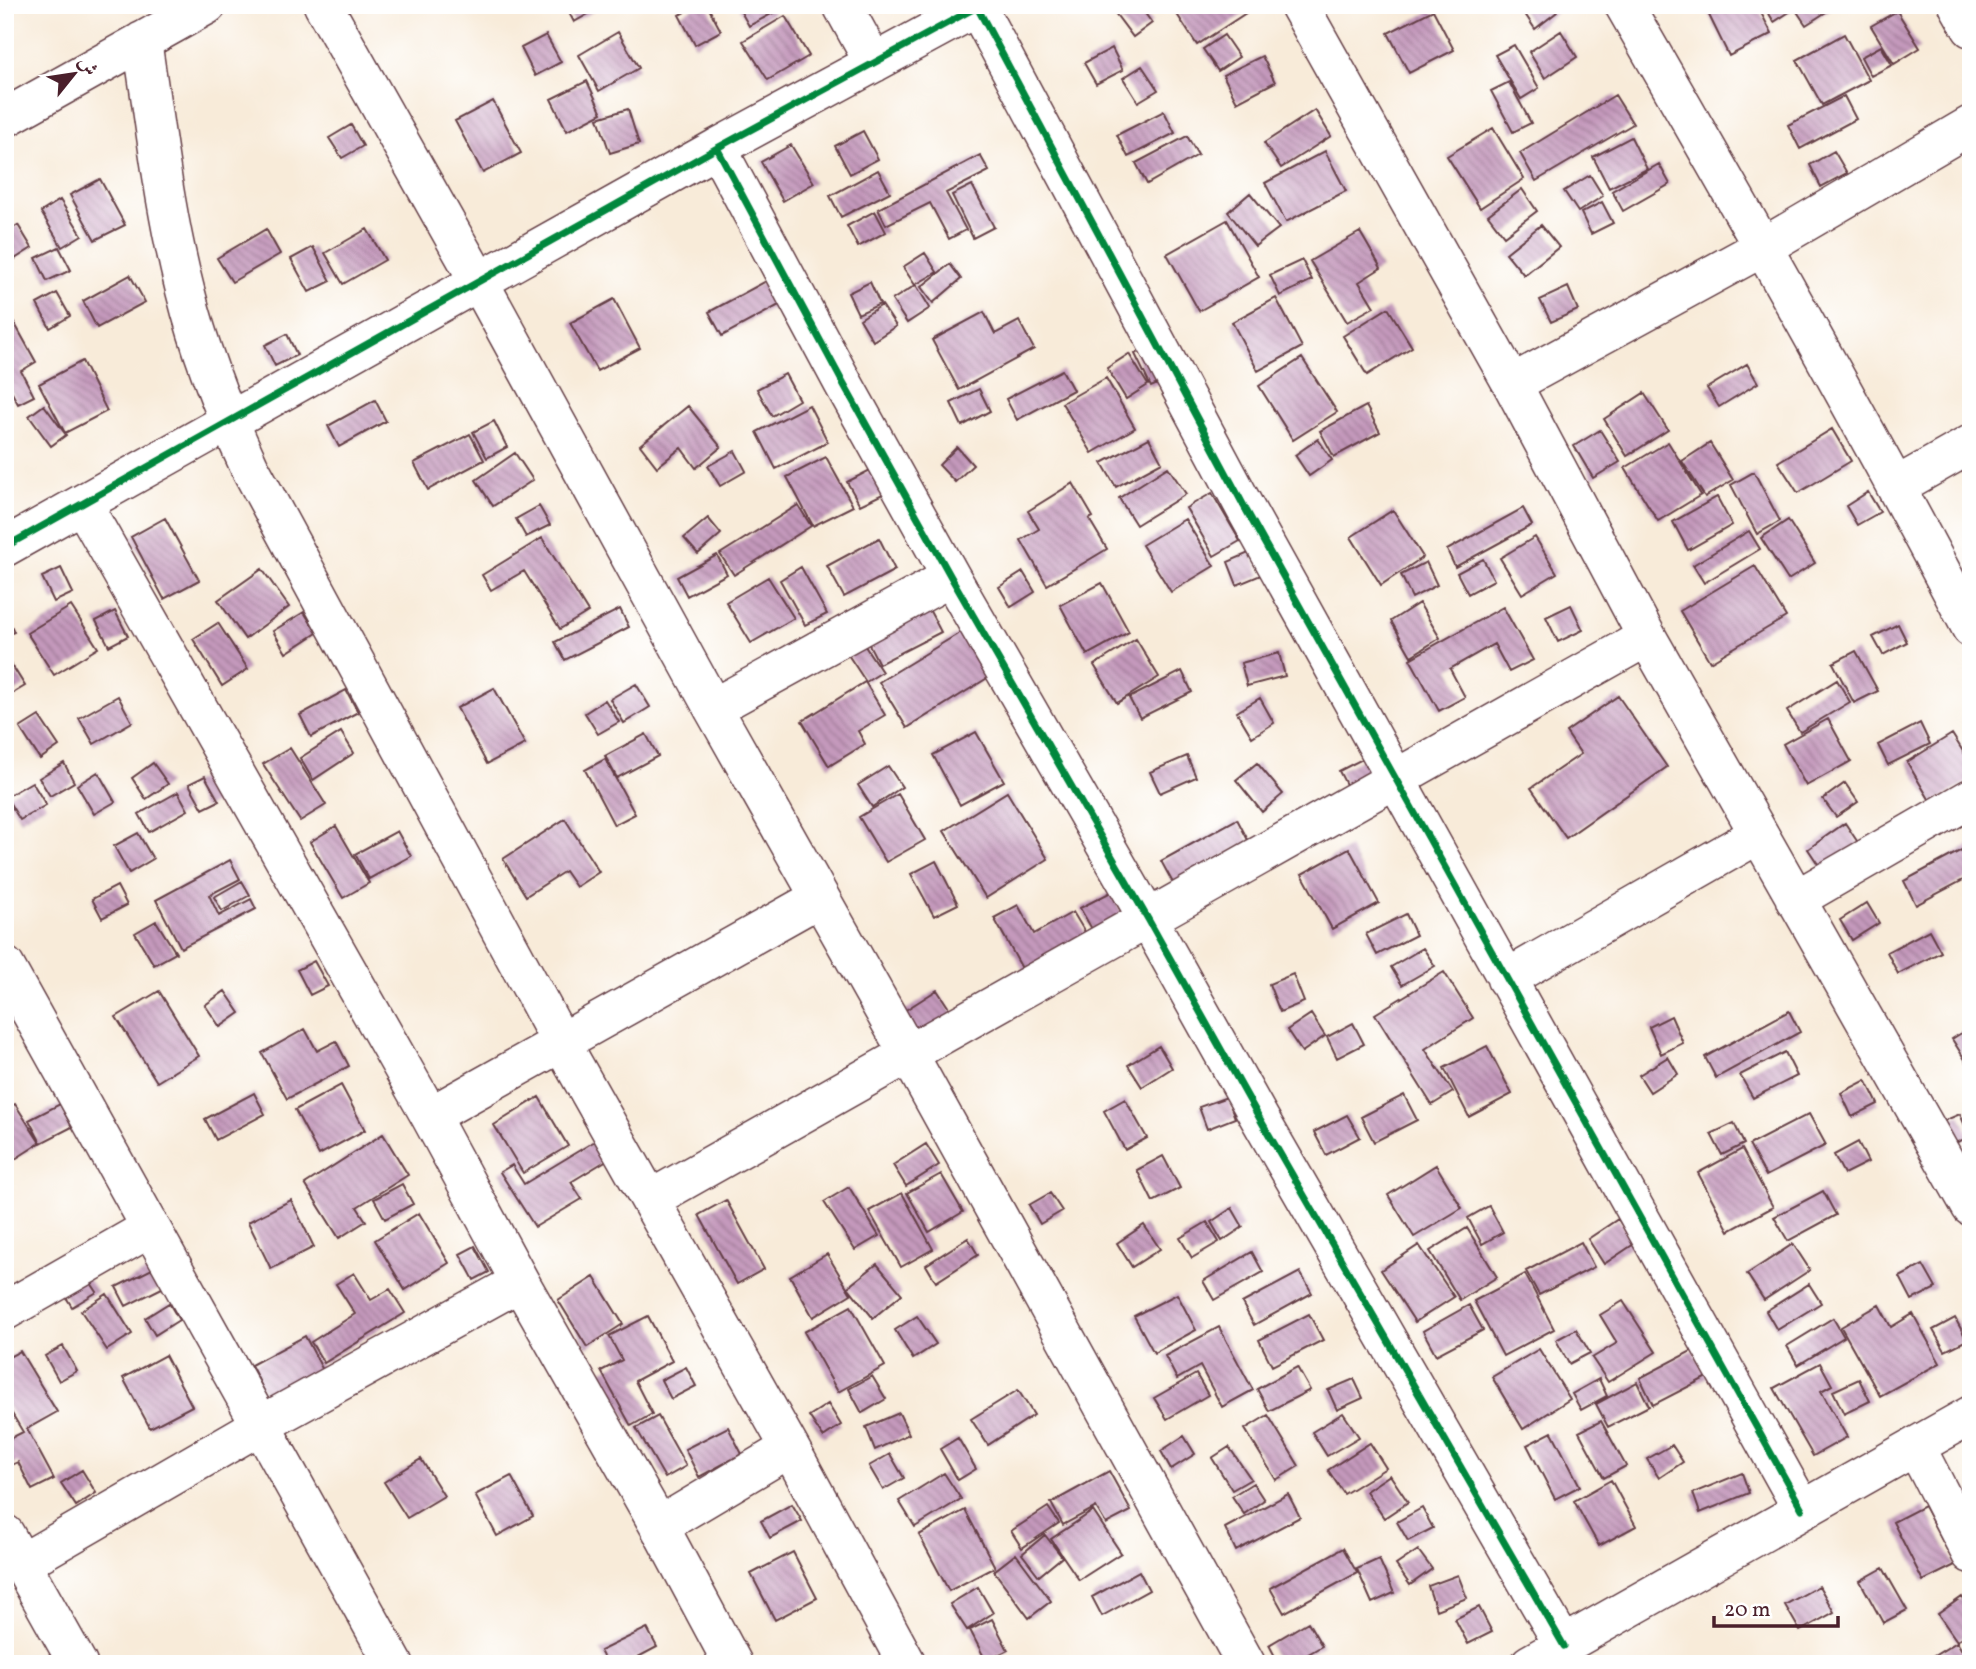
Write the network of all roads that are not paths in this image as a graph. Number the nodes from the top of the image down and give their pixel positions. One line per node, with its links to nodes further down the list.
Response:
1 (207, 5): 9 (street)
2 (323, 5): 15 (street)
3 (842, 5): 10 (street)
4 (1299, 5): 16 (street)
5 (1624, 5): 14 (street)
6 (1958, 5): 8 (street)
7 (979, 6): 10 (street); 26 (street)
8 (1971, 29)
9 (142, 41): 11 (street); 17 (street)
10 (874, 63): 13 (street)
11 (5, 118)
12 (1971, 125): 14 (street)
13 (717, 148): 15 (street); 22 (street)
14 (1763, 247): 16 (street); 19 (street)
15 (478, 280): 17 (street); 25 (street)
16 (1512, 384): 24 (street)
17 (229, 423): 20 (street); 34 (street)
18 (1971, 444): 19 (street)
19 (1897, 486): 23 (street)
20 (83, 505): 21 (street); 36 (street)
21 (5, 547)
22 (951, 577): 25 (street); 31 (street)
23 (1971, 628)
24 (1647, 636): 26 (street); 28 (street)
25 (713, 708): 29 (street)
26 (1395, 778): 31 (street); 33 (street)
27 (1971, 798): 30 (street)
28 (1759, 834): 30 (street); 33 (street)
29 (819, 898): 34 (street); 35 (street)
30 (1795, 900): 38 (street)
31 (1148, 919): 35 (street); 50 (street)
32 (5, 966): 39 (street)
33 (1506, 979): 46 (street)
34 (562, 1044): 36 (street); 37 (street)
35 (909, 1055): 37 (street); 55 (street)
36 (430, 1116): 40 (street)
37 (651, 1199): 45 (street)
38 (1971, 1207)
39 (150, 1228): 41 (street); 43 (street)
40 (520, 1282): 43 (street); 47 (street)
41 (5, 1311)
42 (1971, 1415): 44 (street)
43 (259, 1426): 48 (street); 52 (street)
44 (1916, 1447): 46 (street); 49 (street)
45 (790, 1448): 47 (street); 54 (street)
46 (1802, 1509): 50 (street)
47 (659, 1526): 53 (street)
48 (13, 1548): 51 (street)
49 (1971, 1554)
50 (1563, 1646): 56 (street)
51 (78, 1664)
52 (394, 1664)
53 (733, 1664)
54 (907, 1664)
55 (1246, 1664)
56 (1530, 1664)

